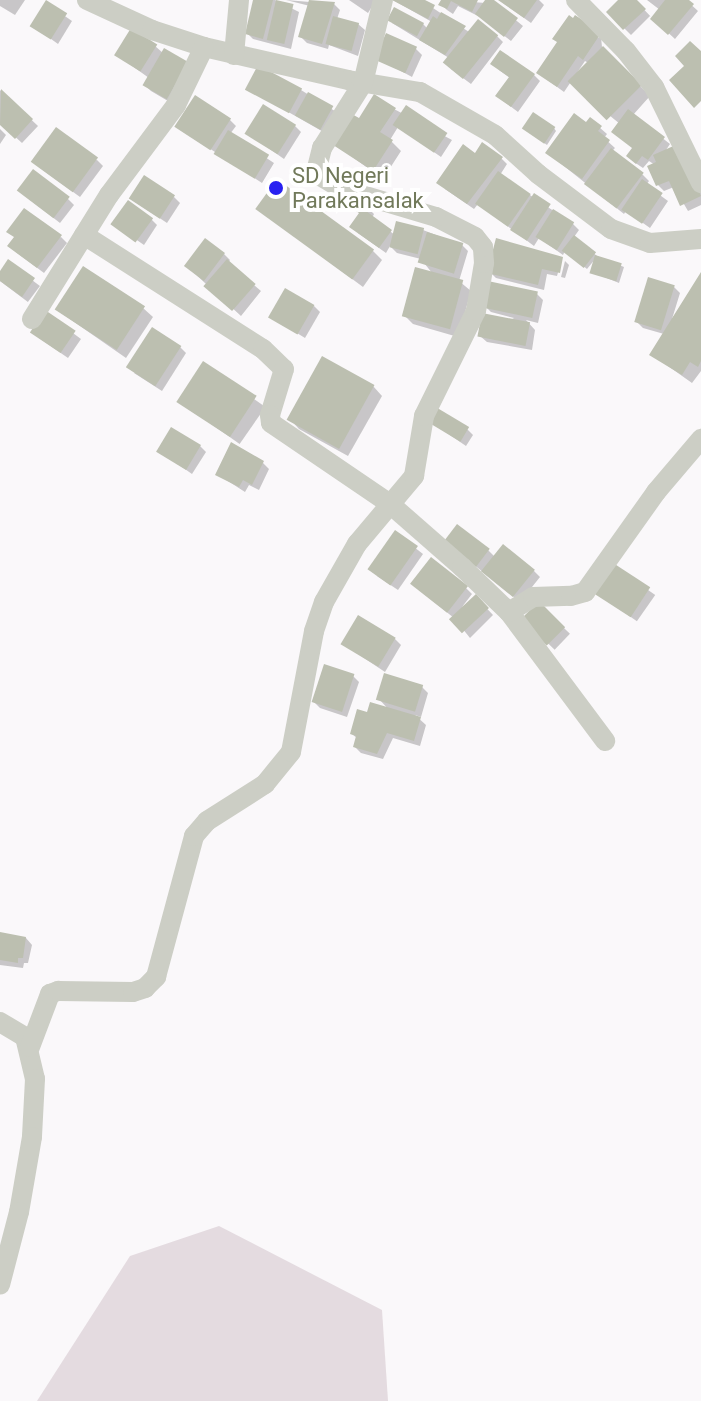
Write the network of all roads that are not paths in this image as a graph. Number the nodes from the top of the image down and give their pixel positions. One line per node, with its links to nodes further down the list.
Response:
1 (87, 0): 5 (street)
2 (239, 0): 6 (street)
3 (383, 0): 7 (street)
4 (576, 0): 8 (street)
5 (204, 47): 6 (street); 9 (street)
6 (234, 55): 7 (street)
7 (363, 83): 10 (street); 13 (street)
8 (701, 183)
9 (84, 235): 11 (street); 13 (street)
10 (701, 239)
11 (32, 319)
12 (701, 439): 14 (street)
13 (390, 504): 14 (street); 17 (street)
14 (509, 612): 15 (street)
15 (605, 741)
16 (0, 1022): 17 (street)
17 (30, 1047): 18 (street)
18 (0, 1285)

